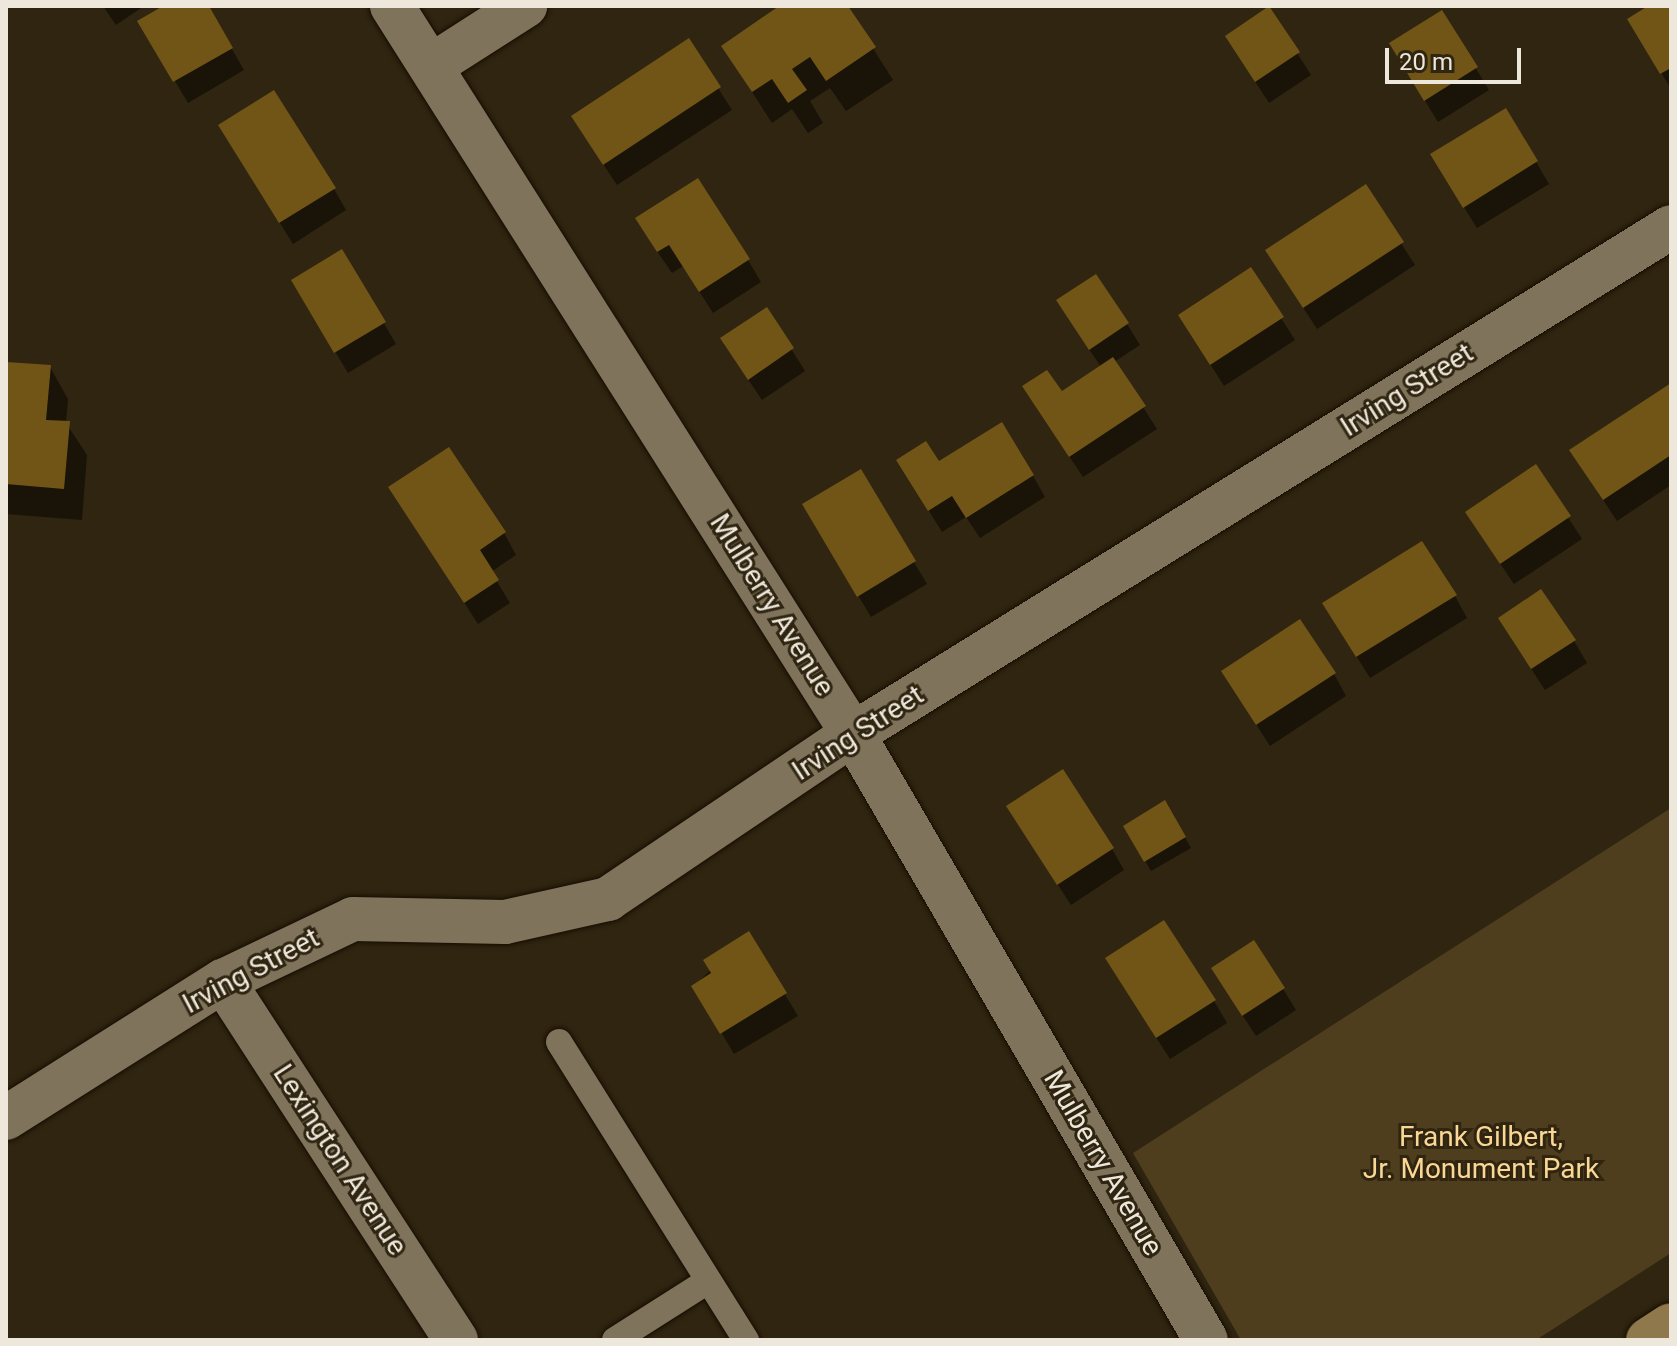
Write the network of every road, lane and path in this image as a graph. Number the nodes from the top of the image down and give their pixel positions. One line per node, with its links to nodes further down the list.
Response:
1 (392, 6): 3 (street, Mulberry Avenue)
2 (525, 6): 3 (street)
3 (431, 66): 5 (street, Mulberry Avenue)
4 (1671, 227): 5 (street, Irving Street)
5 (853, 734): 6 (street, Irving Street); 14 (street, Mulberry Avenue)
6 (223, 981): 8 (street, Irving Street); 11 (street, Lexington Avenue)
7 (559, 1042): 9 (lane)
8 (6, 1118)
9 (708, 1281): 12 (lane); 13 (lane)
10 (1671, 1325): 15 (main road)
11 (456, 1340)
12 (615, 1340)
13 (746, 1340)
14 (1206, 1340)
15 (1648, 1340)

